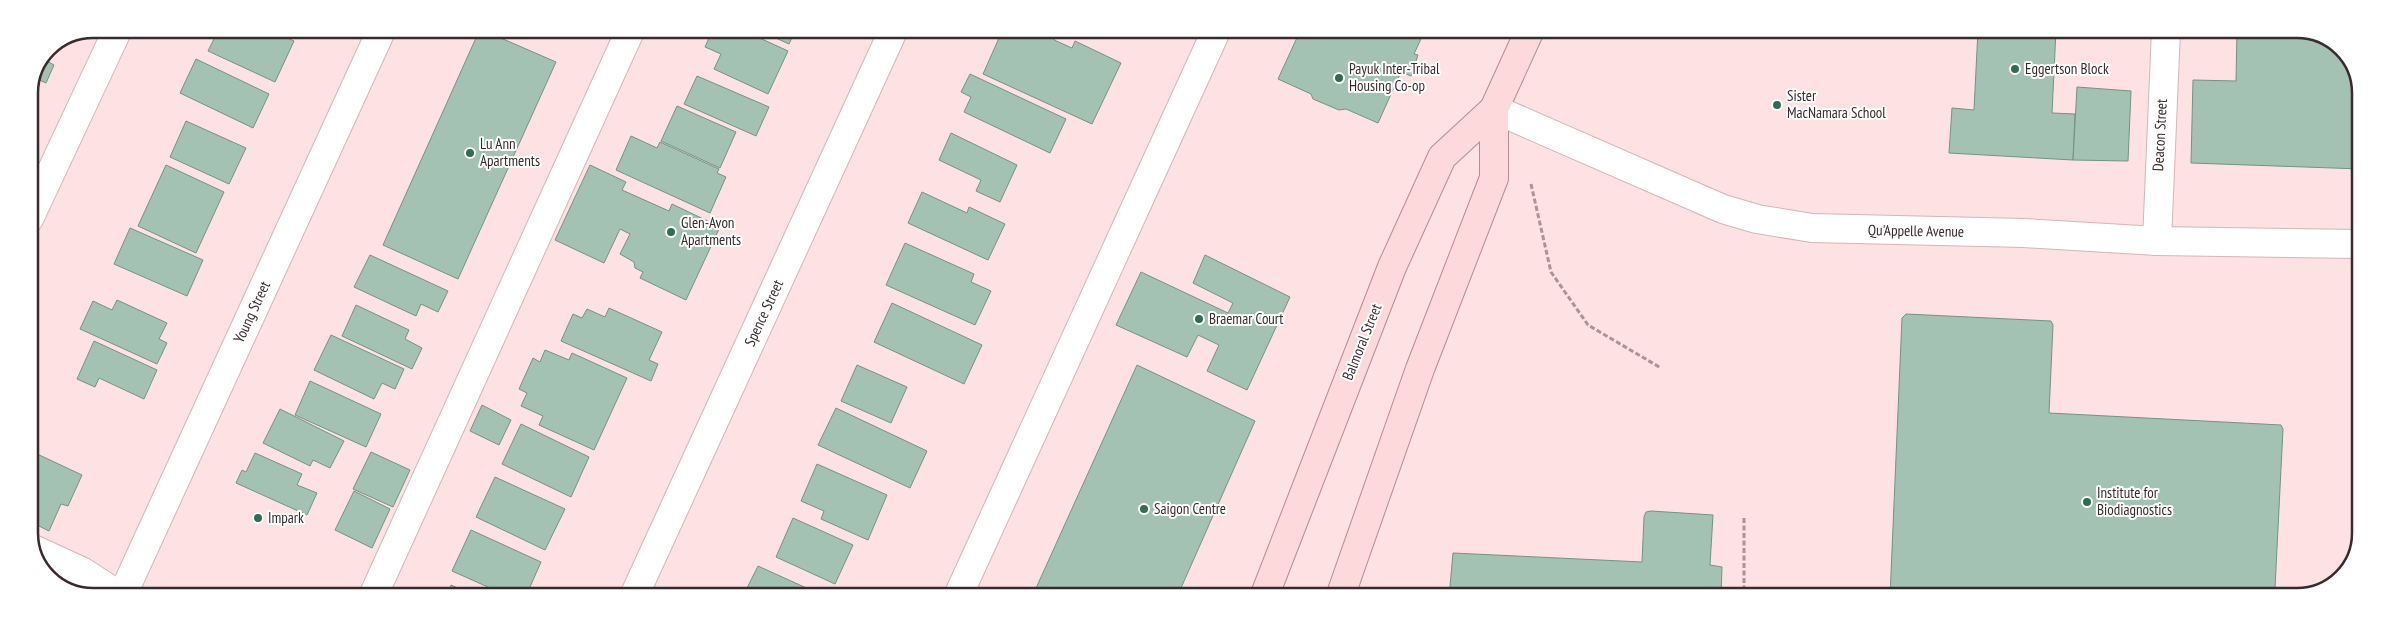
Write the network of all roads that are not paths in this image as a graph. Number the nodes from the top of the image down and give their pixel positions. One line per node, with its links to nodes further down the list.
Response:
1 (114, 38): 9 (street)
2 (378, 38): 14 (street, Young Street)
3 (627, 38): 15 (street)
4 (890, 38): 16 (street, Spence Street)
5 (1213, 38): 17 (street)
6 (1526, 38): 8 (main road, Balmoral Street)
7 (2166, 38): 10 (street, Deacon Street)
8 (1494, 109): 10 (street, Qu'Appelle Avenue); 18 (main road, Balmoral Street); 19 (main road, Balmoral Street)
9 (38, 200)
10 (2157, 240): 11 (street, Qu'Appelle Avenue)
11 (2352, 244)
12 (42, 553): 13 (street)
13 (108, 588)
14 (125, 588)
15 (377, 588)
16 (638, 588)
17 (962, 588)
18 (1267, 588)
19 (1343, 588)

